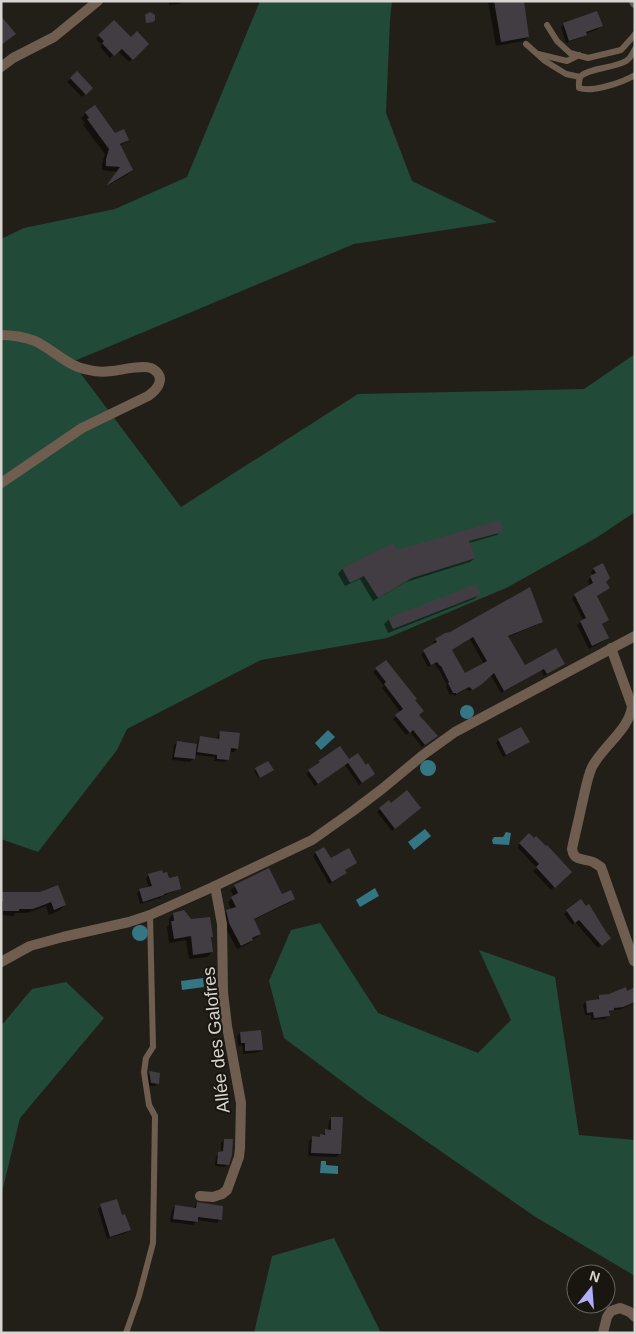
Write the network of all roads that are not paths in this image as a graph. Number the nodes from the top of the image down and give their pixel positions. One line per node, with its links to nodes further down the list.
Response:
1 (98, 1): 8 (street)
2 (547, 25): 7 (lane)
3 (635, 34): 7 (lane)
4 (526, 44): 6 (lane)
5 (635, 48): 10 (lane)
6 (538, 54): 7 (lane); 10 (lane)
7 (579, 55)
8 (1, 66)
9 (635, 75): 10 (lane)
10 (580, 76)
11 (1, 335): 12 (street)
12 (1, 483)
13 (635, 636): 14 (street)
14 (611, 648): 15 (street); 17 (street)
15 (215, 886): 16 (street); 19 (street, Allée des Galofres)
16 (150, 915): 18 (street); 21 (lane)
17 (634, 961)
18 (1, 962)
19 (200, 1196)
20 (635, 1317): 22 (street)
21 (126, 1333)
22 (603, 1333)

